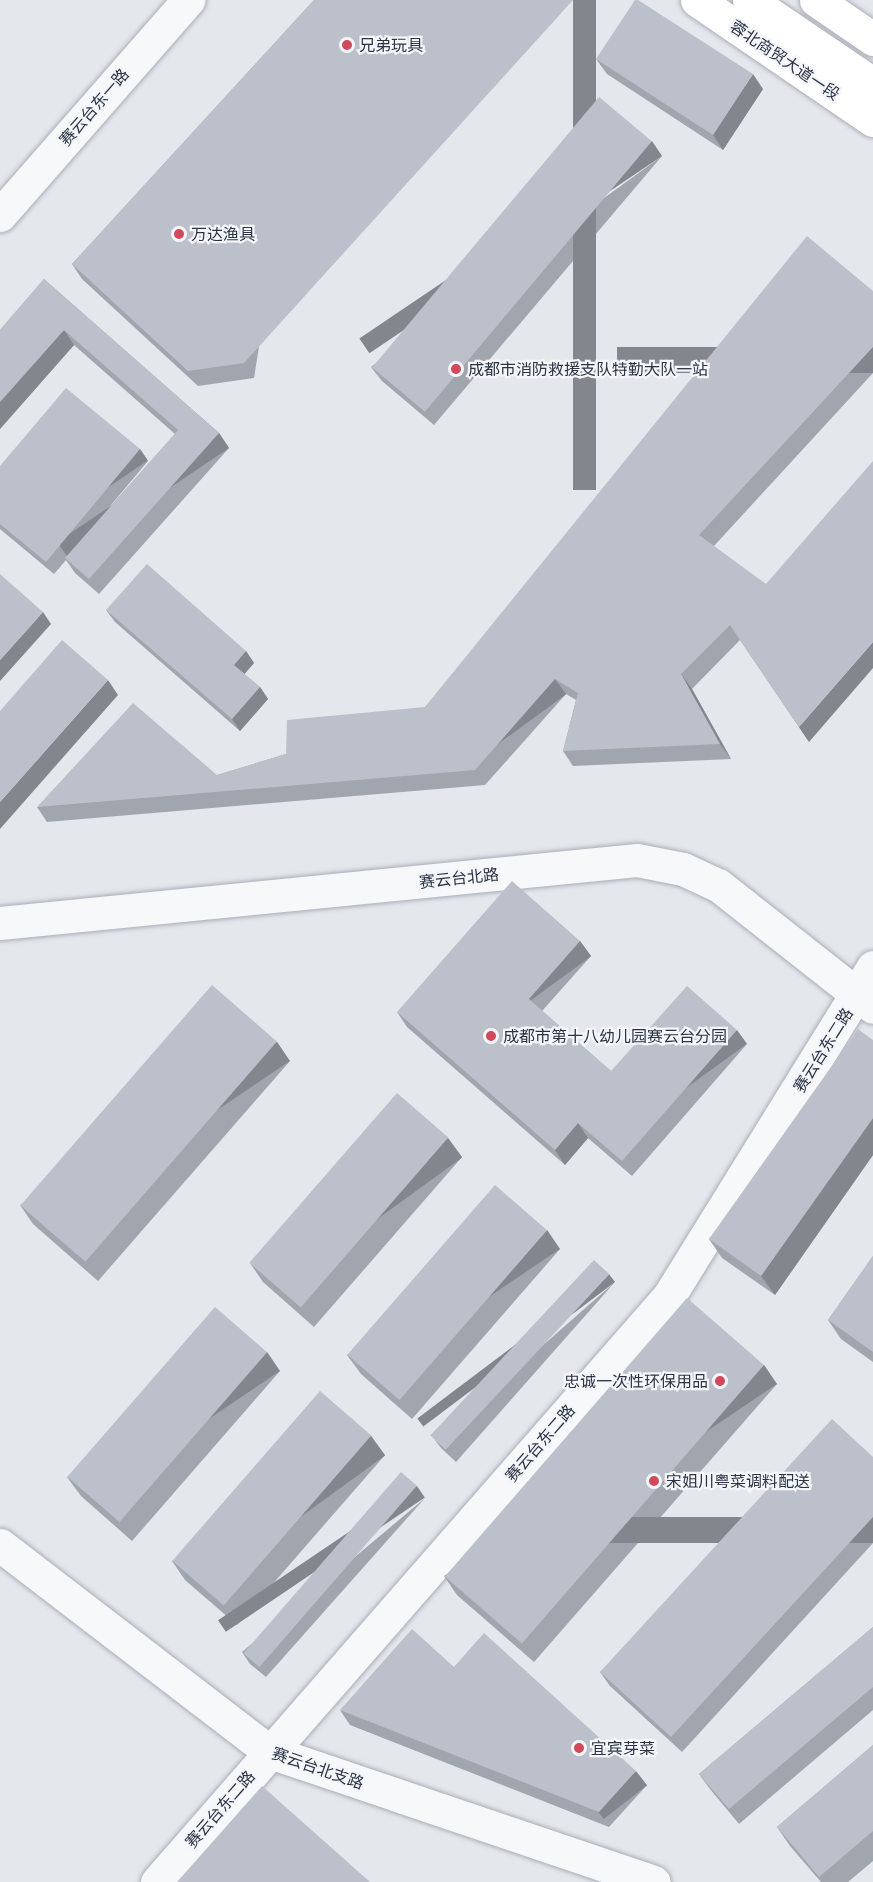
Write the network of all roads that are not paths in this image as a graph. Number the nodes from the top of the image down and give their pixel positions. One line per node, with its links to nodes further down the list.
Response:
1 (188, 0): 8 (street, 赛云台东一路)
2 (697, 0): 7 (main road, 蓉北商贸大道一段)
3 (749, 0): 6 (main road)
4 (816, 0): 5 (main road)
5 (873, 39)
6 (873, 84)
7 (873, 120)
8 (0, 215)
9 (0, 923): 11 (street, 赛云台北路)
10 (873, 967): 11 (street, 赛云台东二路)
11 (865, 1001): 13 (street, 赛云台东二路)
12 (0, 1545): 13 (street, 赛云台北支路)
13 (270, 1752): 14 (street, 赛云台东二路); 15 (street, 赛云台北支路)
14 (157, 1882)
15 (654, 1882)

